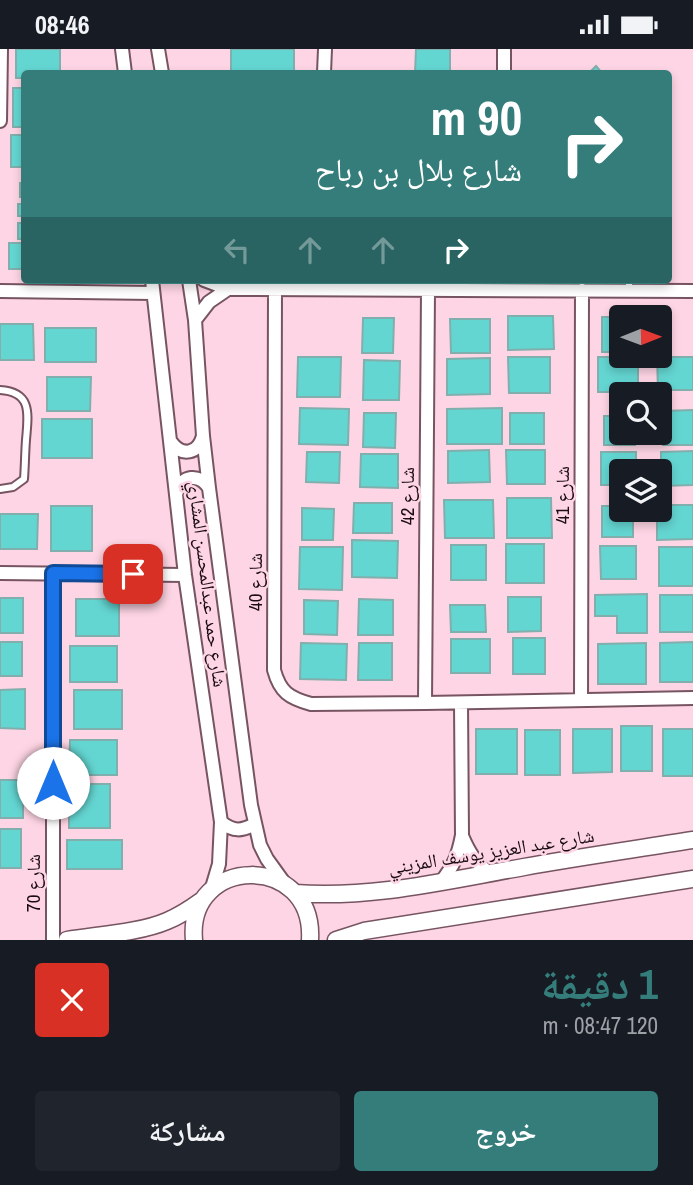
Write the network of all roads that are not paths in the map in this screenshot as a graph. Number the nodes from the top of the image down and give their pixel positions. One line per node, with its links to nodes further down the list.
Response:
1 (1, 49): 10 (street)
2 (122, 49): 6 (street)
3 (158, 49): 7 (street)
4 (325, 49): 8 (street)
5 (504, 49): 9 (street)
6 (125, 70)
7 (162, 70)
8 (324, 70)
9 (504, 70)
10 (0, 121)
11 (190, 284): 23 (street, شارع حمد عبدالمحسن المشاري)
12 (215, 284): 17 (street)
13 (321, 285): 18 (street); 19 (street)
14 (500, 285): 19 (street); 20 (street)
15 (629, 285): 20 (street); 22 (street)
16 (153, 286): 21 (street); 26 (street, شارع حمد عبدالمحسن المشاري)
17 (228, 289): 18 (street); 23 (street)
18 (275, 289): 35 (street, شارع 40)
19 (428, 290): 35 (street, شارع 42)
20 (582, 290): 34 (street, شارع 41)
21 (0, 291)
22 (693, 291)
23 (195, 320): 25 (street, شارع حمد عبدالمحسن المشاري)
24 (0, 390): 28 (lane)
25 (203, 436): 26 (street); 27 (street, شارع حمد عبدالمحسن المشاري)
26 (171, 442): 29 (street, شارع حمد عبدالمحسن المشاري)
27 (209, 488): 29 (street); 38 (street, شارع حمد عبدالمحسن المشاري)
28 (0, 489)
29 (177, 493): 32 (street, شارع حمد عبدالمحسن المشاري)
30 (0, 573): 31 (street)
31 (53, 573): 32 (street); 46 (street, شارع 70)
32 (186, 575): 37 (street, شارع حمد عبدالمحسن المشاري)
33 (693, 698): 34 (street, شارع 40)
34 (581, 700): 36 (street, شارع 40)
35 (425, 703): 36 (street, شارع 40)
36 (461, 703): 39 (street)
37 (221, 823): 38 (street); 45 (street, شارع حمد عبدالمحسن المشاري)
38 (255, 824): 44 (street, شارع حمد عبدالمحسن المشاري)
39 (462, 835): 41 (street); 43 (street)
40 (693, 840): 41 (street, شارع عبد العزيز يوسف المزيني)
41 (490, 873): 43 (street, شارع عبد العزيز يوسف المزيني)
42 (693, 879): 50 (street)
43 (441, 882): 44 (street, شارع عبد العزيز يوسف المزيني)
44 (290, 888): 45 (street, شارع عبد العزيز يوسف المزيني); 49 (street)
45 (207, 895): 47 (street); 48 (street)
46 (53, 940)
47 (67, 940)
48 (194, 940)
49 (310, 940)
50 (336, 940)

